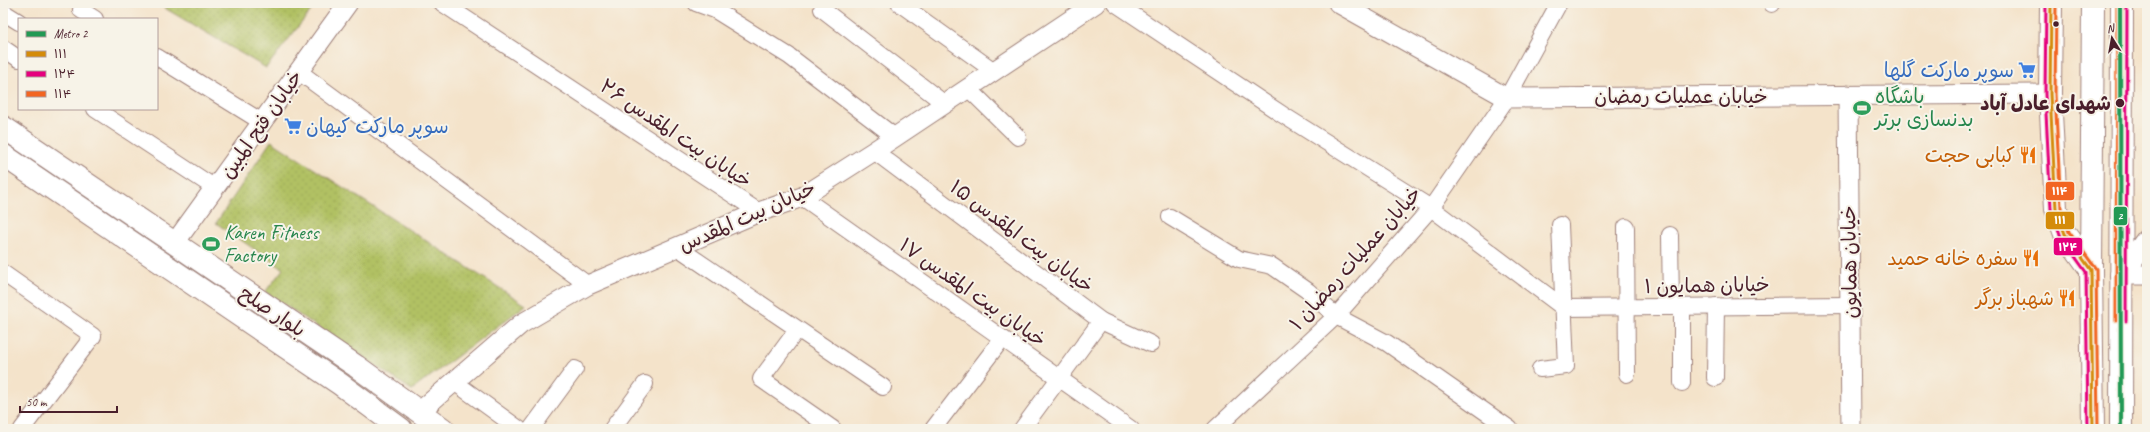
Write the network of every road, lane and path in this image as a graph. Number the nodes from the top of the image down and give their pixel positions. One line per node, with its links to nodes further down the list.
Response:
1 (348, 3): 20 (street, خیابان فتح المبین)
2 (442, 3): 39 (street, خیابان بیت المقدس ۲۶)
3 (696, 3): 30 (street)
4 (826, 3): 26 (street)
5 (899, 3): 21 (street)
6 (1096, 3): 21 (street, خیابان بیت المقدس)
7 (1115, 3): 38 (street)
8 (1338, 3): 25 (street, خیابان عملیات رمضان)
9 (1559, 3): 25 (street, خیابان عملیات رمضان ۱)
10 (2051, 3): 23 (main road)
11 (2093, 3): 47 (main road)
12 (2122, 3): 49 (main road)
13 (81, 10): 15 (street)
14 (3, 12): 16 (street)
15 (93, 18)
16 (18, 21)
17 (3, 48): 18 (street)
18 (18, 58)
19 (158, 58): 28 (street)
20 (298, 71): 28 (street, خیابان فتح المبین); 51 (street)
21 (994, 71): 22 (street, خیابان بیت المقدس)
22 (968, 88): 26 (street, خیابان بیت المقدس); 31 (street)
23 (2050, 94): 24 (street, خیابان عملیات رمضان); 47 (main road)
24 (1848, 95): 25 (street, خیابان عملیات رمضان); 52 (street, خیابان همایون)
25 (1507, 98): 38 (street, خیابان عملیات رمضان ۱)
26 (945, 104): 30 (street, خیابان بیت المقدس)
27 (97, 110): 35 (street)
28 (262, 122): 35 (street, خیابان فتح المبین)
29 (3, 127): 34 (main road, بلوار صلح)
30 (896, 137): 32 (street, خیابان بیت المقدس)
31 (1018, 137)
32 (874, 151): 36 (street, خیابان بیت المقدس); 58 (street, خیابان بیت المقدس ۱۵)
33 (3, 155): 37 (main road, بلوار صلح)
34 (81, 180): 37 (main road); 45 (main road, بلوار صلح)
35 (215, 188): 45 (street, خیابان فتح المبین)
36 (802, 197): 39 (street, خیابان بیت المقدس); 60 (street, خیابان بیت المقدس ۱۷)
37 (68, 199): 72 (main road, بلوار صلح)
38 (1431, 208): 56 (street); 57 (street, خیابان عملیات رمضان ۱)
39 (759, 212): 46 (street, خیابان بیت المقدس)
40 (1170, 217): 57 (street)
41 (1560, 225): 56 (street)
42 (1626, 227): 54 (street)
43 (1670, 235): 55 (street)
44 (2147, 240): 49 (main road)
45 (174, 244): 71 (main road, بلوار صلح)
46 (677, 247): 51 (street, خیابان بیت المقدس); 59 (street)
47 (2091, 270): 85 (main road)
48 (3, 274): 74 (street)
49 (2121, 275): 50 (street); 86 (main road)
50 (2147, 275)
51 (588, 285): 67 (street, خیابان بیت المقدس)
52 (1850, 305): 53 (street, خیابان همایون ۱); 84 (street, خیابان همایون)
53 (1716, 306): 55 (street, خیابان همایون ۱); 66 (street)
54 (1626, 307): 55 (street, خیابان همایون ۱); 56 (street, خیابان همایون ۱); 64 (street)
55 (1677, 307): 68 (street)
56 (1564, 308): 63 (street)
57 (1336, 316): 82 (street, خیابان عملیات رمضان ۱); 83 (street)
58 (1101, 321): 61 (street, خیابان بیت المقدس ۱۵); 65 (street)
59 (797, 330): 70 (street); 79 (street)
60 (1002, 339): 65 (street, خیابان بیت المقدس ۱۷); 80 (street)
61 (1151, 344)
62 (575, 369): 77 (street)
63 (1540, 369)
64 (1627, 374)
65 (1060, 378): 73 (street, خیابان بیت المقدس ۱۷); 81 (street)
66 (1715, 378)
67 (453, 381): 71 (street, خیابان بیت المقدس); 76 (street)
68 (1682, 383)
69 (645, 384): 78 (street)
70 (883, 387)
71 (419, 412): 75 (main road, بلوار صلح)
72 (395, 427)
73 (1122, 427)
74 (22, 429)
75 (443, 429)
76 (519, 429)
77 (531, 429)
78 (612, 429)
79 (833, 429)
80 (933, 429)
81 (1022, 429)
82 (1215, 429)
83 (1510, 429)
84 (1851, 429)
85 (2093, 429)
86 (2121, 429)

